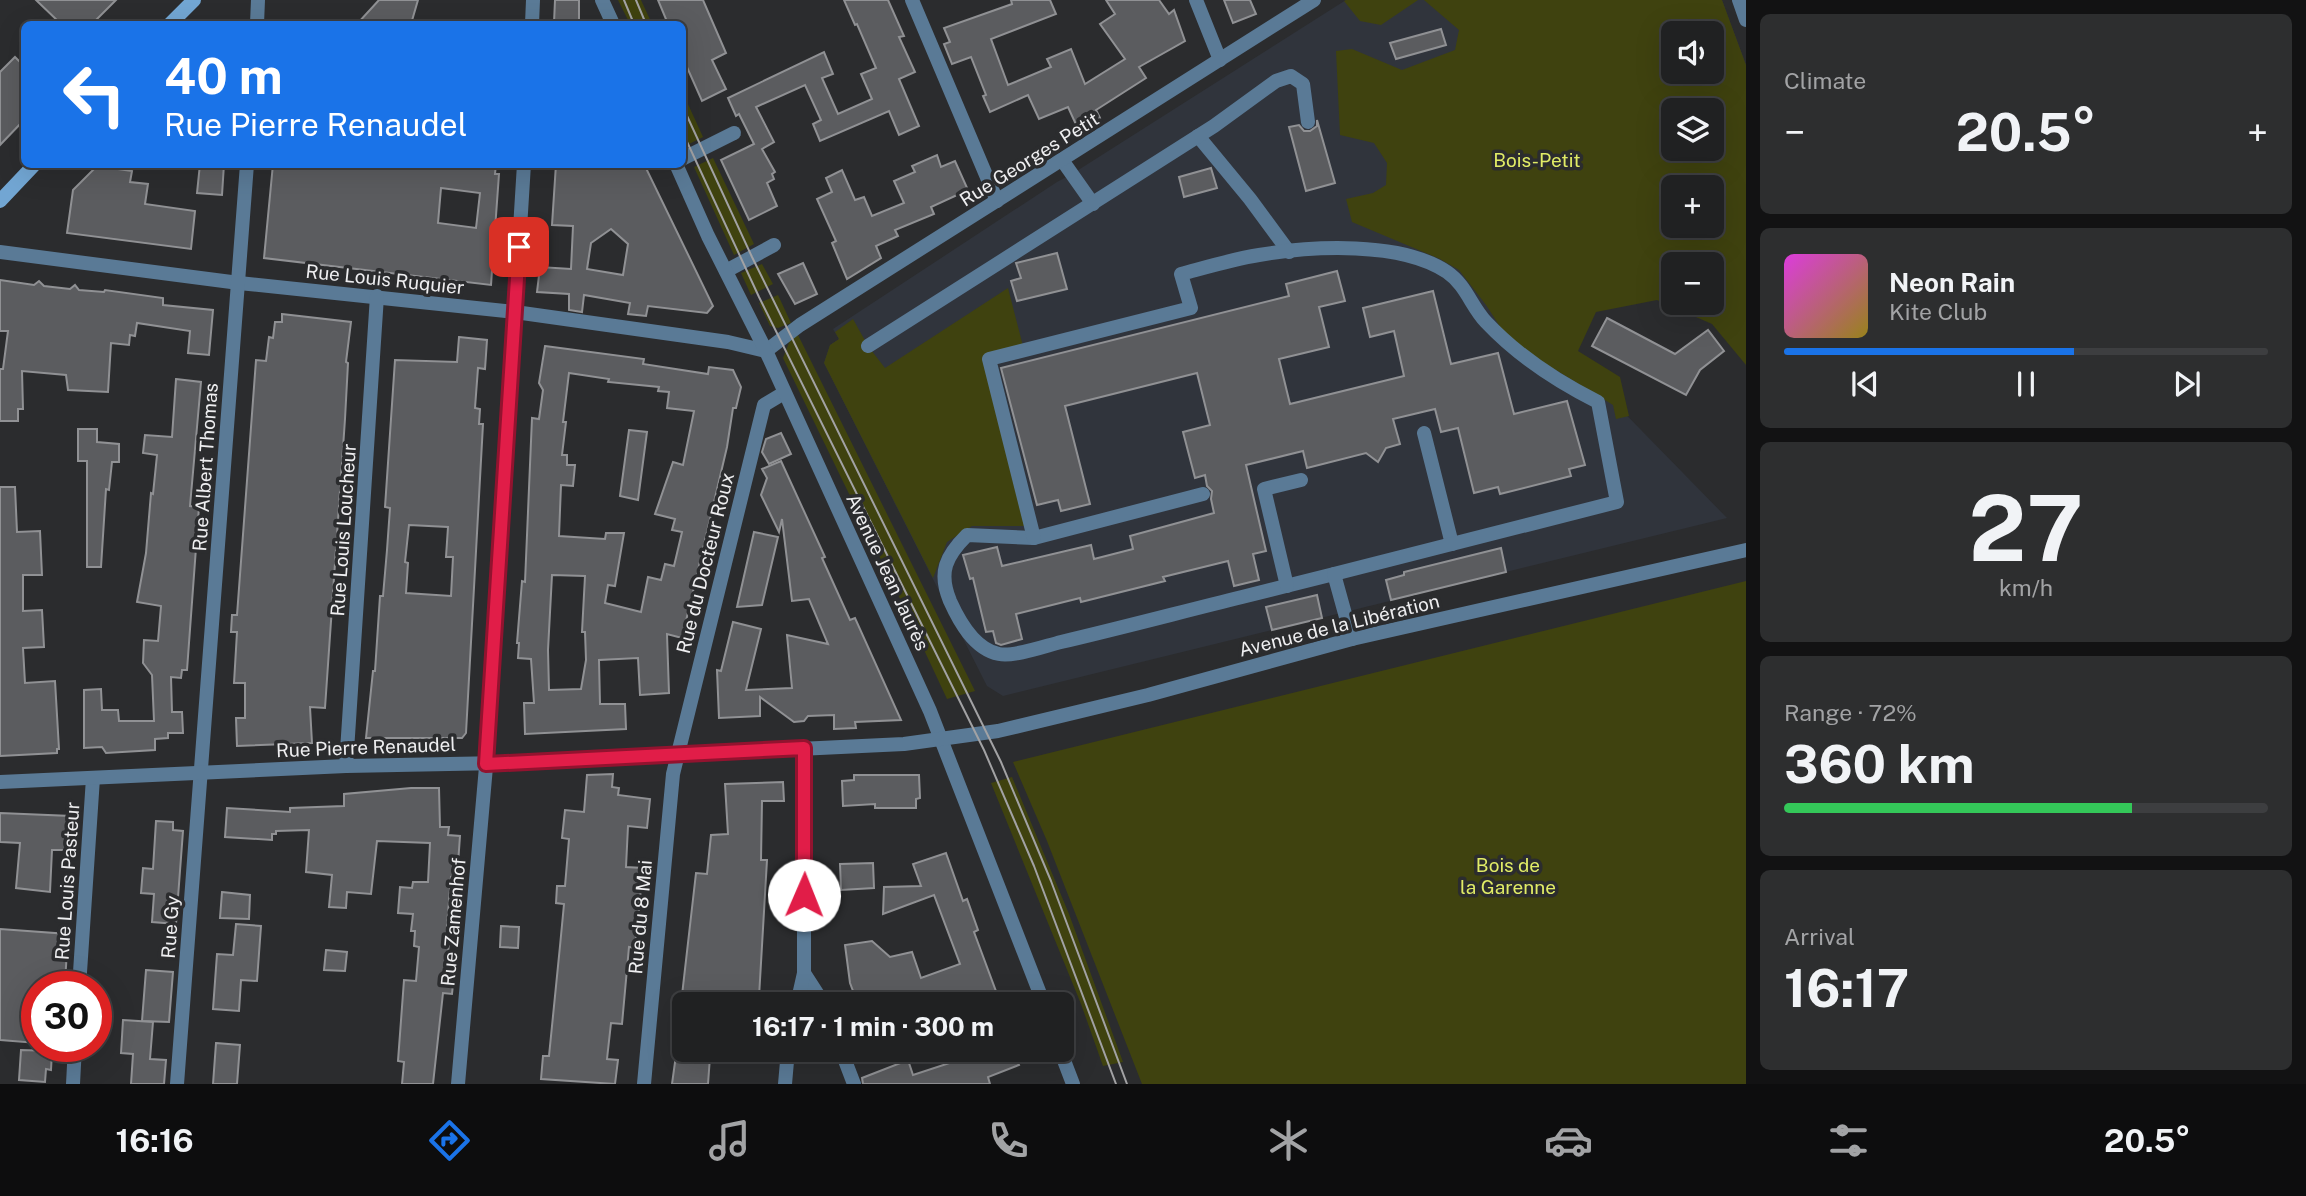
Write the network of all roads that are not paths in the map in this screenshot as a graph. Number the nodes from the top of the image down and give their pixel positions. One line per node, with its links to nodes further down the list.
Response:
1 (194, 0): 10 (main road)
2 (258, 0): 11 (street)
3 (533, 0): 12 (street)
4 (602, 0): 13 (street)
5 (912, 0): 25 (street)
6 (1196, 0): 14 (street)
7 (1314, 0): 14 (street, Rue Georges Petit)
8 (1739, 0): 9 (street)
9 (1746, 20)
10 (173, 21)
11 (257, 21)
12 (532, 21)
13 (612, 21)
14 (1220, 60): 19 (street, Rue Georges Petit)
15 (1308, 122): 17 (street)
16 (734, 133): 18 (street)
17 (1198, 136): 26 (street); 29 (street)
18 (686, 157)
19 (1062, 160): 25 (street, Rue Georges Petit); 26 (street)
20 (31, 168): 24 (main road)
21 (247, 168): 31 (street, Rue Albert Thomas)
22 (524, 168): 33 (street, Rue Zamenhof)
23 (678, 168): 30 (street, Avenue Jean Jaurès)
24 (0, 201)
25 (998, 201): 35 (street, Rue Georges Petit)
26 (1093, 204): 34 (street)
27 (774, 245): 30 (street)
28 (0, 252): 31 (street, Rue Louis Ruquier)
29 (1289, 252): 40 (street); 41 (street)
30 (726, 271): 35 (street, Avenue Jean Jaurès)
31 (239, 283): 32 (street, Rue Louis Ruquier); 51 (street, Rue Albert Thomas)
32 (377, 296): 33 (street, Rue Louis Ruquier); 50 (street, Rue Louis Loucheur)
33 (515, 312): 35 (street, Rue Louis Ruquier); 49 (street, Rue Zamenhof)
34 (868, 346)
35 (766, 351): 36 (street, Avenue Jean Jaurès)
36 (784, 393): 46 (street, Avenue Jean Jaurès); 48 (street, Rue du Docteur Roux)
37 (1424, 433): 41 (street)
38 (1301, 480): 44 (street)
39 (1203, 494): 40 (street)
40 (1034, 538): 44 (street)
41 (1452, 544): 43 (street)
42 (1746, 550): 45 (street, Avenue de la Libération)
43 (1334, 574): 44 (street); 45 (street)
44 (1287, 586)
45 (1352, 639): 46 (street, Avenue de la Libération)
46 (942, 739): 47 (street, Rue Pierre Renaudel); 58 (street, Avenue Jean Jaurès)
47 (804, 748): 48 (street, Rue Pierre Renaudel); 55 (street)
48 (677, 754): 49 (street, Rue Pierre Renaudel); 66 (street, Rue du 8 Mai)
49 (486, 764): 50 (street, Rue Pierre Renaudel); 65 (street, Rue Zamenhof)
50 (346, 766): 51 (street, Rue Pierre Renaudel)
51 (201, 773): 52 (street, Rue Pierre Renaudel); 64 (street, Rue Gy)
52 (93, 778): 53 (street, Rue Pierre Renaudel); 54 (street, Rue Louis Pasteur)
53 (0, 782)
54 (80, 971)
55 (803, 973): 56 (street); 57 (street)
56 (799, 992)
57 (816, 992)
58 (1039, 992)
59 (74, 1062): 63 (street)
60 (787, 1062): 67 (street)
61 (846, 1062): 68 (street)
62 (1065, 1062): 69 (street)
63 (73, 1084)
64 (177, 1084)
65 (458, 1084)
66 (644, 1084)
67 (785, 1084)
68 (854, 1084)
69 (1073, 1084)

